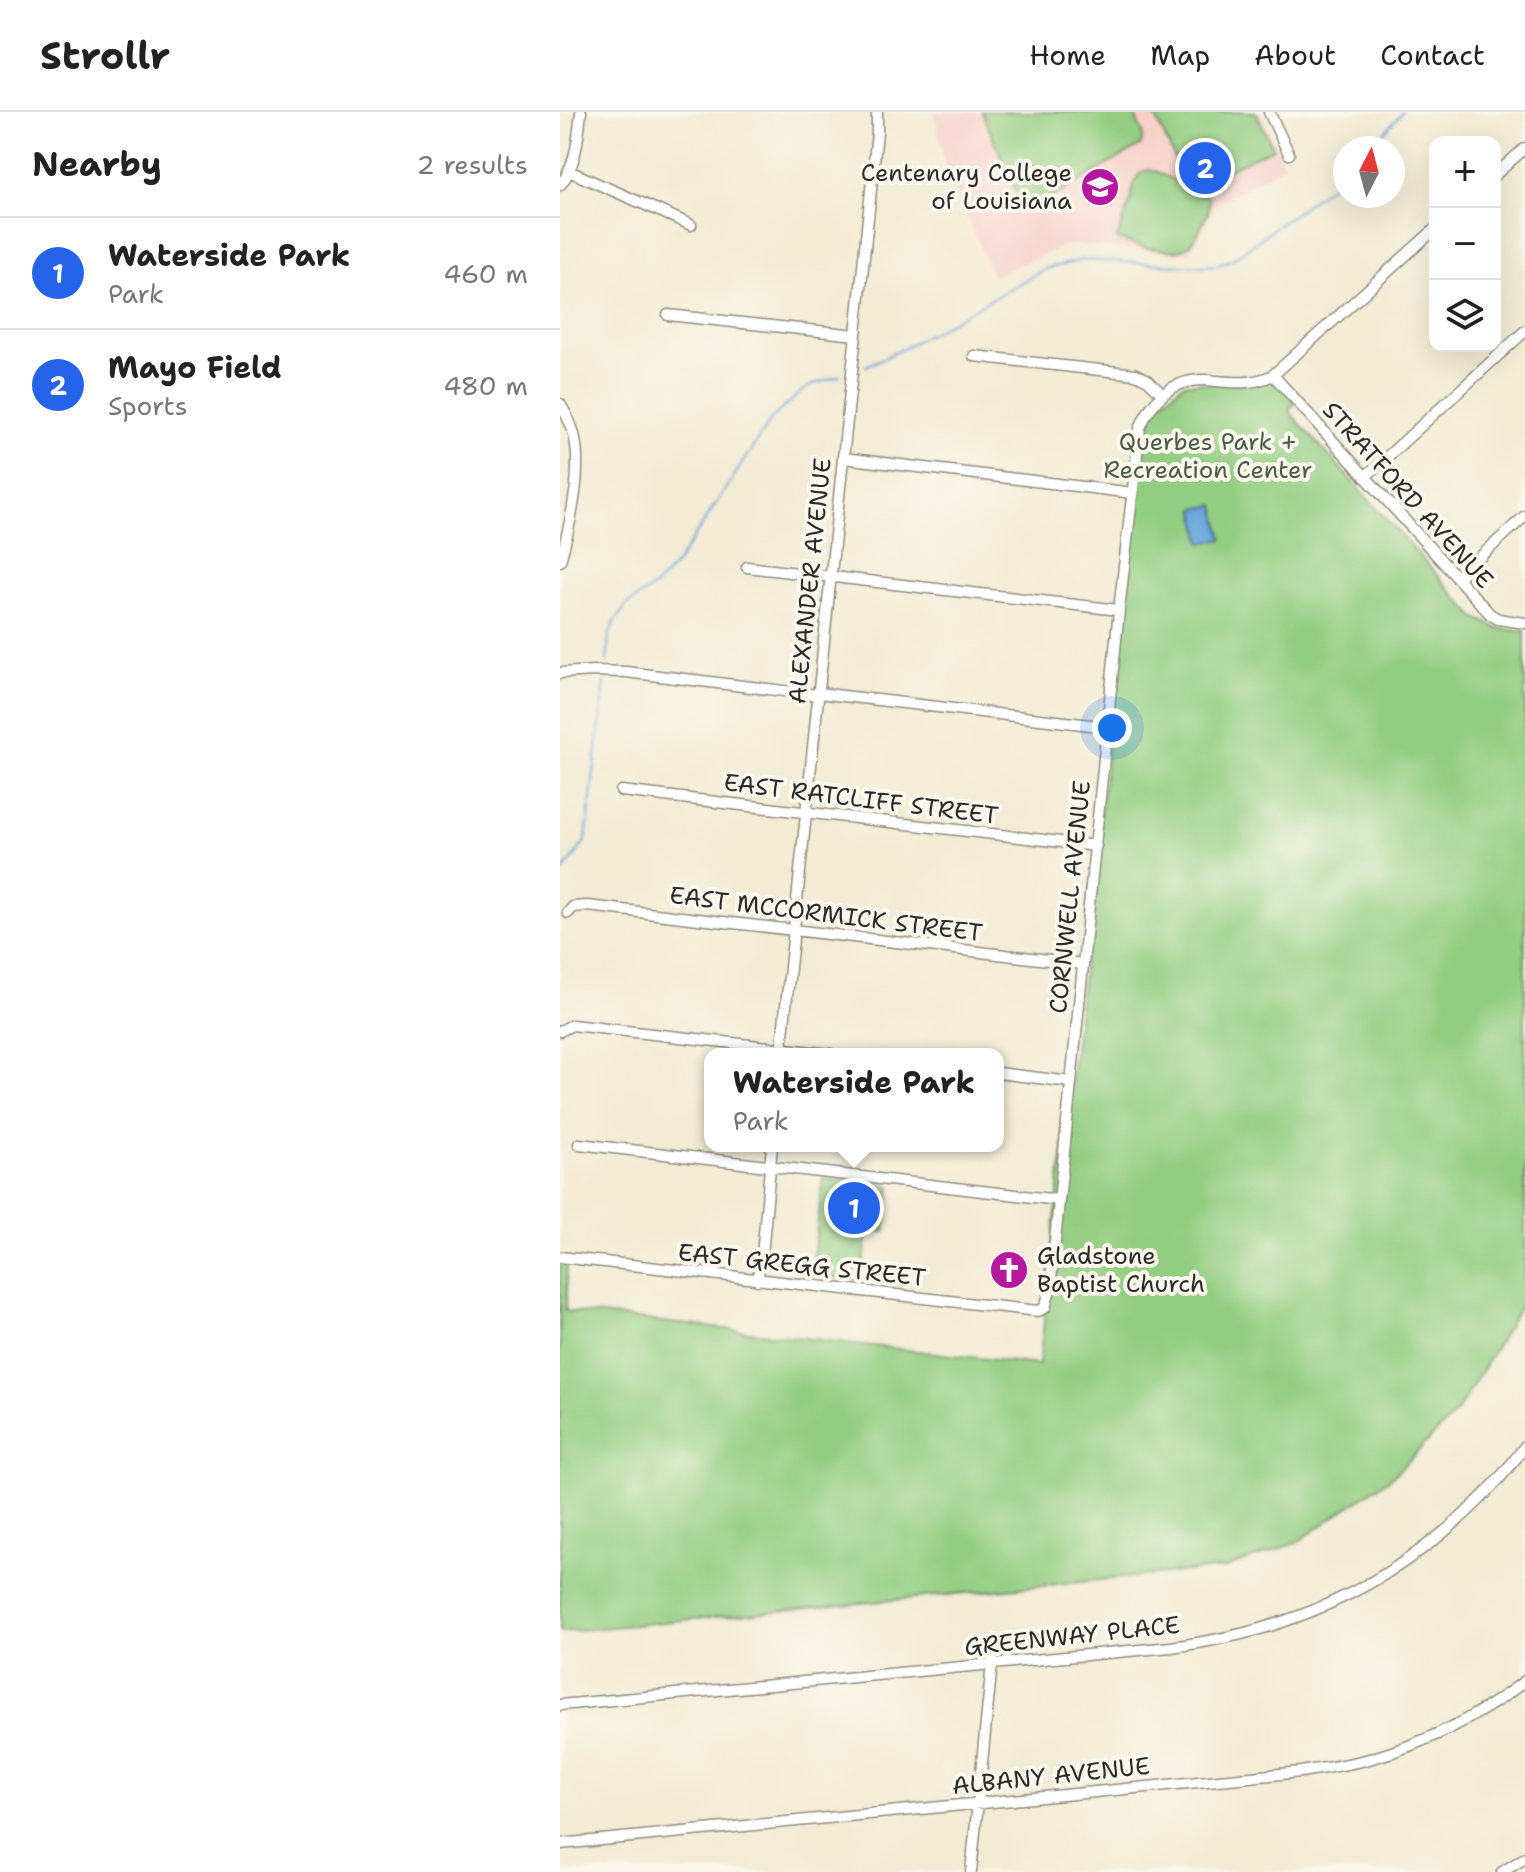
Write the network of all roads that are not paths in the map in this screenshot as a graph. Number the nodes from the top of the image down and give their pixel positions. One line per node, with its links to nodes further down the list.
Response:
1 (581, 112): 7 (street)
2 (877, 112): 13 (street, ALEXANDER AVENUE)
3 (1269, 112): 5 (street)
4 (1525, 148): 6 (street)
5 (1289, 154)
6 (1501, 170)
7 (569, 171): 8 (street); 9 (street)
8 (560, 185)
9 (691, 225)
10 (1429, 234): 15 (street)
11 (668, 315): 13 (street)
12 (1525, 331): 19 (street)
13 (856, 335): 18 (street, ALEXANDER AVENUE)
14 (974, 356): 16 (street)
15 (1273, 375): 16 (street); 19 (street, STRATFORD AVENUE)
16 (1162, 394): 20 (street, CORNWELL AVENUE)
17 (561, 406): 22 (street)
18 (843, 458): 20 (street); 24 (street, ALEXANDER AVENUE)
19 (1365, 477): 25 (street, STRATFORD AVENUE)
20 (1133, 493): 26 (street, CORNWELL AVENUE)
21 (1525, 516): 25 (street)
22 (560, 561)
23 (747, 567): 24 (street)
24 (831, 576): 26 (street); 29 (street, ALEXANDER AVENUE)
25 (1457, 578): 27 (street, STRATFORD AVENUE)
26 (1119, 610): 30 (street, CORNWELL AVENUE)
27 (1525, 623)
28 (560, 673): 29 (street)
29 (818, 694): 30 (street); 32 (street, ALEXANDER AVENUE)
30 (1108, 727): 33 (street, CORNWELL AVENUE)
31 (621, 791): 32 (street, EAST RATCLIFF STREET)
32 (806, 813): 33 (street, EAST RATCLIFF STREET); 35 (street, ALEXANDER AVENUE)
33 (1096, 846): 36 (street, CORNWELL AVENUE)
34 (568, 913): 35 (street, EAST MCCORMICK STREET)
35 (793, 931): 36 (street, EAST MCCORMICK STREET); 39 (street, ALEXANDER AVENUE)
36 (1083, 964): 41 (street, CORNWELL AVENUE)
37 (562, 1029): 38 (street)
38 (757, 1048)
39 (781, 1048)
40 (1004, 1074): 41 (street)
41 (1071, 1082): 45 (street, CORNWELL AVENUE)
42 (579, 1144): 44 (street)
43 (771, 1152): 44 (street)
44 (770, 1166): 45 (street); 47 (street)
45 (1059, 1200): 48 (street, CORNWELL AVENUE)
46 (560, 1257): 47 (street, EAST GREGG STREET)
47 (757, 1280): 48 (street, EAST GREGG STREET)
48 (1040, 1311)
49 (1525, 1446): 50 (street, GREENWAY PLACE)
50 (992, 1659): 52 (street, GREENWAY PLACE); 53 (street)
51 (1525, 1681): 53 (street, ALBANY AVENUE)
52 (560, 1705)
53 (978, 1804): 54 (street, ALBANY AVENUE); 56 (street)
54 (560, 1844)
55 (1525, 1858): 57 (street)
56 (971, 1872)
57 (1502, 1872)

